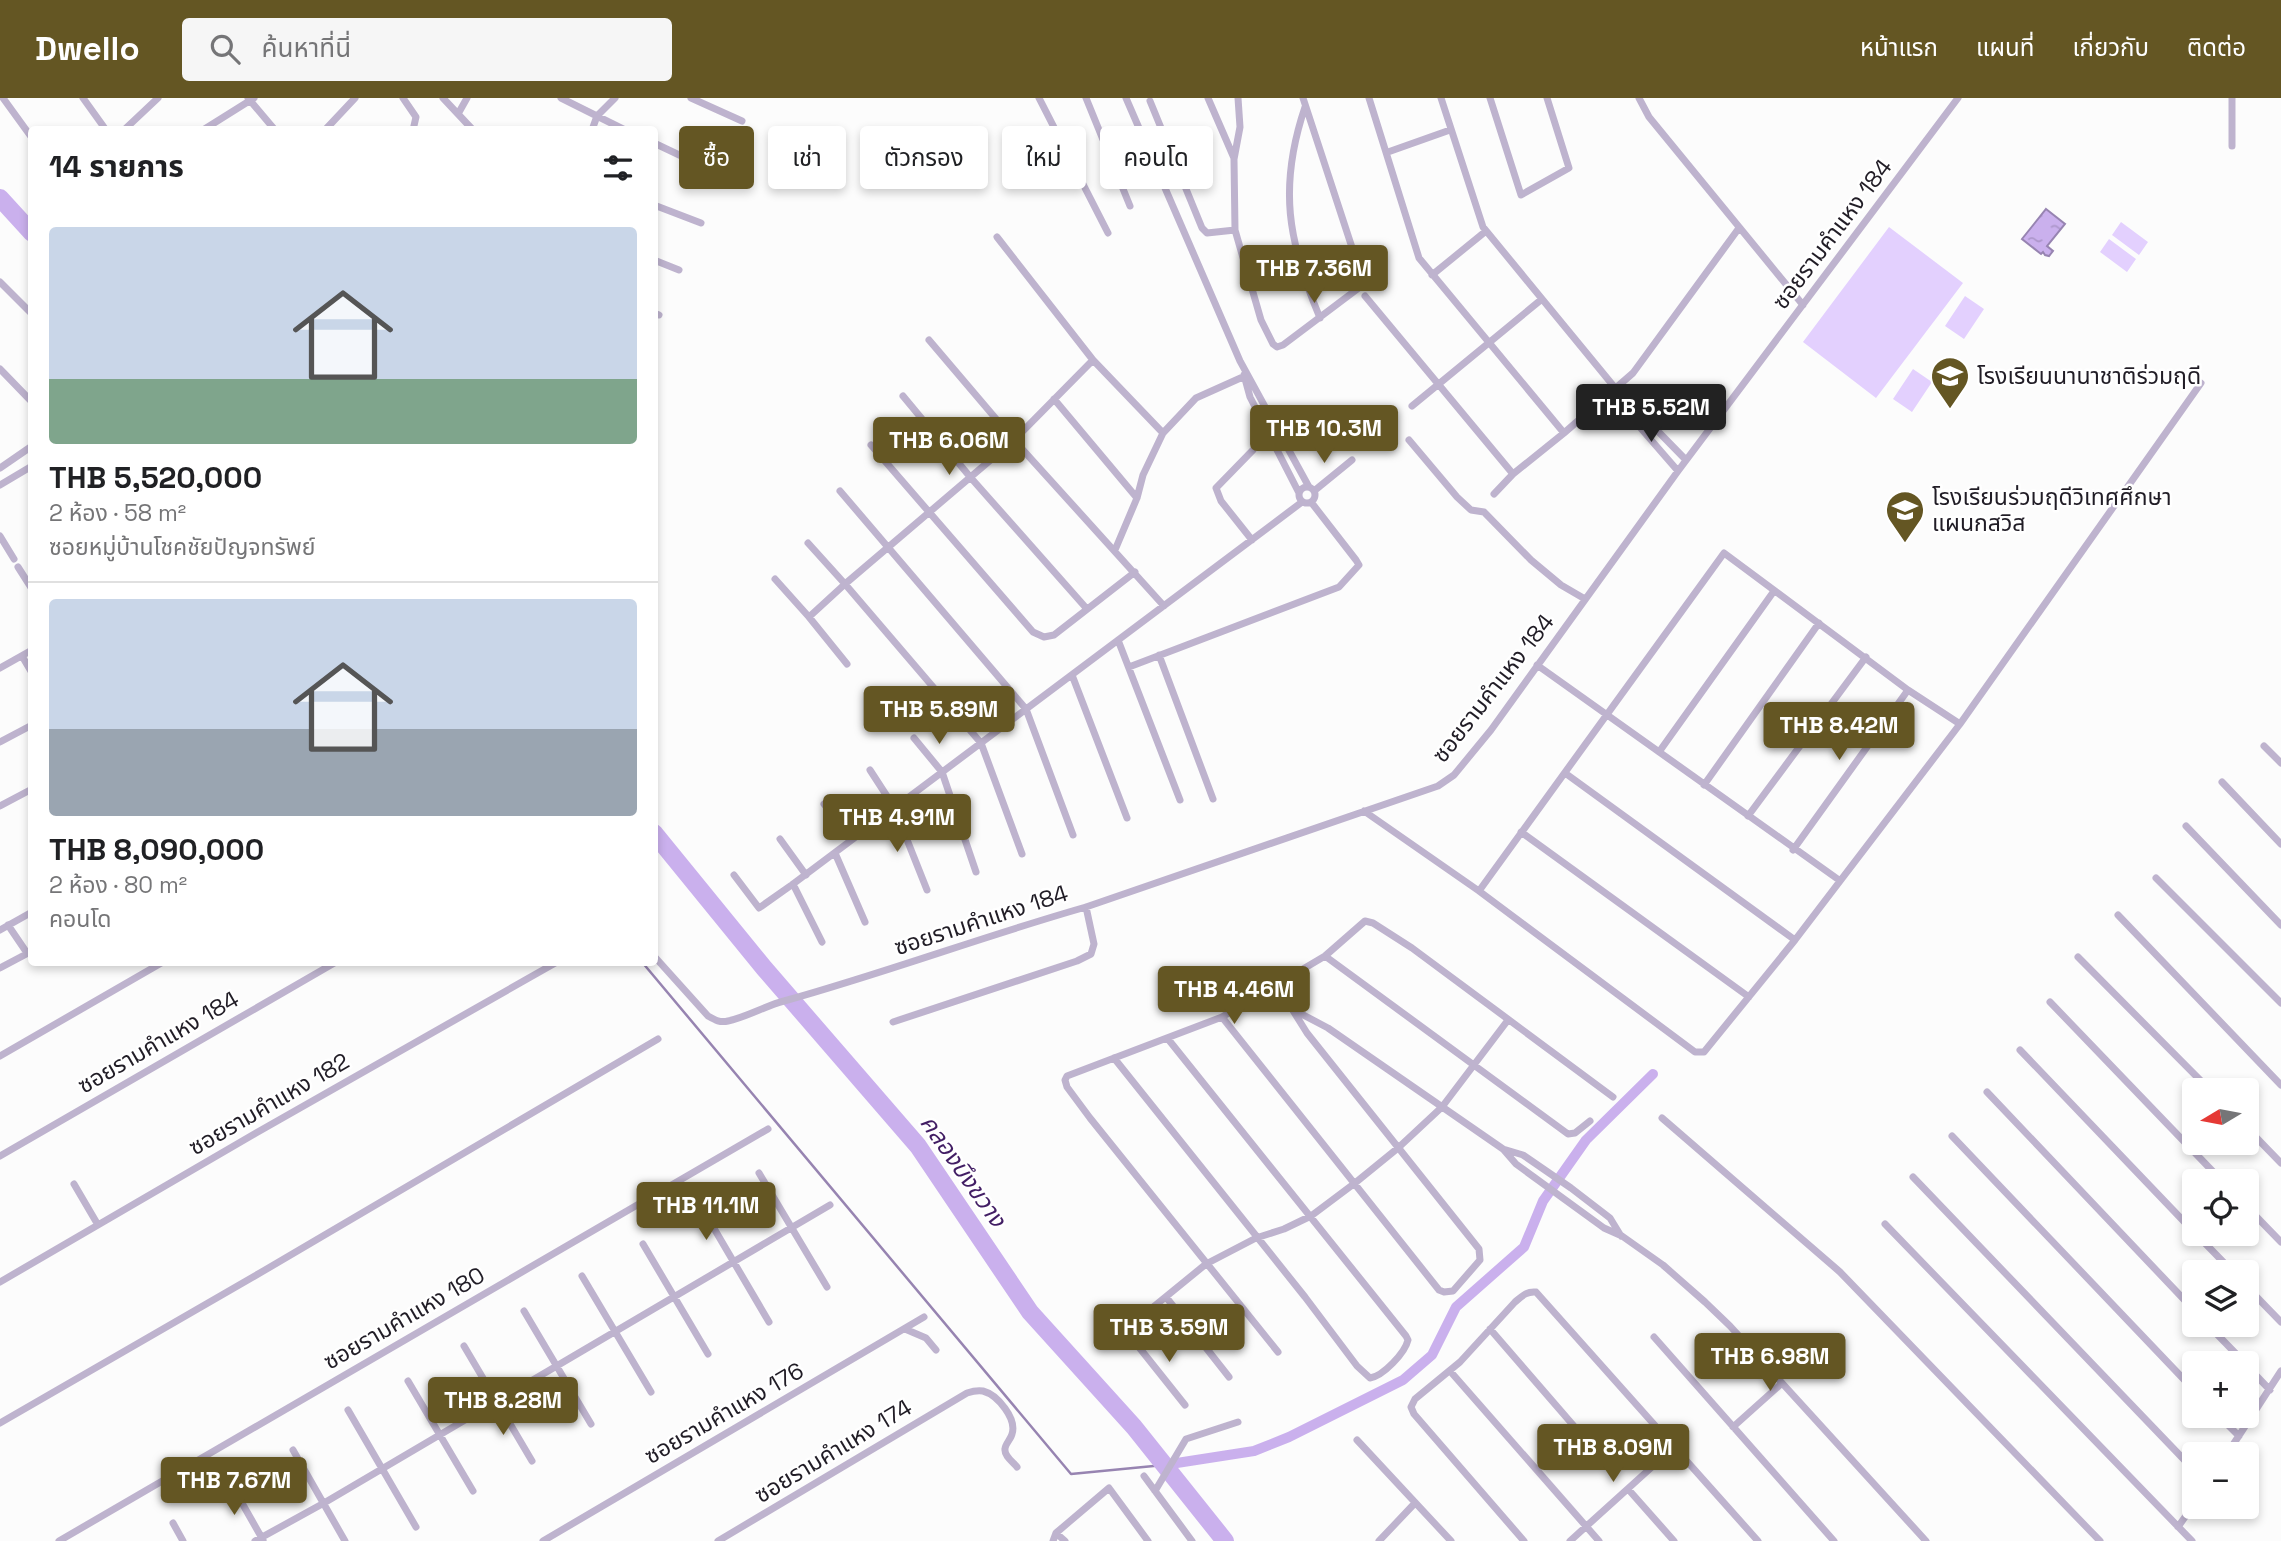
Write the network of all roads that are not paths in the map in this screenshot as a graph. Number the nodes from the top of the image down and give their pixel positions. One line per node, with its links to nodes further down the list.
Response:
1 (3, 98): 39 (street)
2 (83, 98): 29 (street)
3 (158, 98): 30 (street)
4 (355, 98): 33 (street)
5 (402, 98): 34 (street)
6 (443, 98): 26 (street)
7 (467, 98): 26 (street)
8 (561, 98): 27 (street)
9 (614, 98): 27 (street)
10 (691, 98): 28 (street)
11 (1039, 98): 51 (street)
12 (1086, 98): 45 (street)
13 (1126, 98): 65 (street)
14 (1208, 98): 44 (street)
15 (1238, 98): 44 (street)
16 (1369, 98): 42 (street)
17 (1440, 98): 38 (street)
18 (1490, 98): 19 (street)
19 (1547, 98)
20 (1639, 98): 48 (street)
21 (1958, 98): 59 (street, ซอยรามคำแหง 184)
22 (2232, 98): 41 (street)
23 (251, 99): 31 (street); 32 (street)
24 (1150, 101): 49 (street)
25 (1304, 102): 61 (street); 61 (street)
26 (457, 114): 35 (street)
27 (597, 116): 36 (street); 37 (street)
28 (742, 121)
29 (103, 126)
30 (128, 126)
31 (209, 126)
32 (272, 126)
33 (329, 126)
34 (414, 126)
35 (469, 126)
36 (593, 126)
37 (617, 126)
38 (1450, 130): 42 (street); 50 (street)
39 (28, 132)
40 (658, 145): 43 (street)
41 (2232, 146)
42 (1388, 152): 55 (street)
43 (679, 155)
44 (1234, 159): 49 (street)
45 (1130, 206)
46 (658, 207): 47 (street)
47 (701, 223)
48 (1740, 228): 59 (street); 70 (street)
49 (1235, 230): 61 (street)
50 (1486, 230): 55 (street); 58 (street)
51 (1108, 233)
52 (997, 237): 64 (street)
53 (658, 262): 54 (street)
54 (679, 270)
55 (1432, 275): 63 (street)
56 (0, 282): 60 (street)
57 (1365, 296): 69 (street)
58 (1542, 299): 63 (street); 70 (street)
59 (1804, 305): 86 (street, ซอยรามคำแหง 184)
60 (28, 310)
61 (1320, 318)
62 (929, 340): 80 (street)
63 (1489, 343): 69 (street); 78 (street)
64 (1093, 360): 73 (street); 76 (street)
65 (1240, 361): 67 (street); 77 (street)
66 (0, 369): 72 (street)
67 (1244, 376): 76 (street); 79 (street)
68 (2201, 383): 132 (street)
69 (1438, 386): 74 (street); 90 (street)
70 (1616, 389): 75 (street); 78 (street)
71 (903, 396): 91 (street)
72 (28, 398)
73 (1054, 399): 80 (street); 97 (street)
74 (1412, 406)
75 (1630, 408): 86 (street); 88 (street)
76 (1163, 433): 97 (street)
77 (1281, 433): 79 (street); 93 (street)
78 (1564, 433): 90 (street)
79 (1271, 438): 95 (street)
80 (1014, 440): 91 (street); 105 (street)
81 (1409, 440): 113 (street)
82 (871, 445): 100 (street)
83 (28, 449): 87 (street)
84 (1253, 450): 102 (street)
85 (1352, 460): 93 (street)
86 (1686, 460): 88 (street, ซอยรามคำแหง 184)
87 (0, 468)
88 (1678, 471): 113 (street, ซอยรามคำแหง 184)
89 (28, 472): 92 (street)
90 (1513, 474): 96 (street)
91 (971, 478): 100 (street); 115 (street)
92 (0, 484)
93 (1312, 489): 95 (street); 99 (street)
94 (840, 491): 104 (street)
95 (1299, 493): 98 (street)
96 (1494, 494)
97 (1137, 498): 105 (street)
98 (1302, 502): 99 (street); 102 (street)
99 (1311, 502): 120 (street)
100 (930, 511): 104 (street); 115 (street)
101 (0, 536): 106 (street)
102 (1252, 540): 114 (street)
103 (808, 542): 111 (street)
104 (888, 547): 111 (street); 130 (street)
105 (1115, 551): 108 (street)
106 (14, 559)
107 (19, 568): 110 (street)
108 (1135, 572): 114 (street); 115 (street)
109 (775, 579): 116 (street)
110 (28, 583)
111 (845, 584): 116 (street); 136 (street)
112 (1774, 591): 117 (street); 131 (street); 138 (street)
113 (1585, 599): 124 (street, ซอยรามคำแหง 184)
114 (1164, 606): 118 (street)
115 (1087, 609)
116 (809, 617): 123 (street)
117 (1819, 622): 122 (street); 144 (street)
118 (1118, 640): 126 (street); 128 (street)
119 (28, 652): 121 (street)
120 (1159, 655): 126 (street); 146 (street)
121 (22, 656): 125 (street); 127 (street)
122 (1866, 657): 129 (street); 152 (street)
123 (847, 664)
124 (1537, 665): 131 (street); 151 (street, ซอยรามคำแหง 184)
125 (28, 666)
126 (1129, 667): 147 (street)
127 (0, 668)
128 (1072, 675): 130 (street); 153 (street)
129 (1908, 690): 132 (street); 160 (street)
130 (1027, 709): 136 (street); 156 (street)
131 (1607, 715): 138 (street); 142 (street)
132 (1960, 724): 167 (street)
133 (28, 726): 135 (street)
134 (914, 738): 141 (street)
135 (0, 742)
136 (981, 743): 141 (street); 162 (street)
137 (2264, 746): 139 (street)
138 (1659, 752): 144 (street)
139 (2281, 763)
140 (870, 771): 150 (street)
141 (942, 772): 150 (street); 163 (street)
142 (1565, 773): 155 (street); 178 (street)
143 (2222, 782): 159 (street)
144 (1704, 785): 152 (street)
145 (28, 791): 149 (street)
146 (1213, 799)
147 (1180, 800)
148 (824, 804): 158 (street)
149 (0, 806)
150 (894, 807): 158 (street); 169 (street)
151 (1364, 811): 170 (street); 171 (street, ซอยรามคำแหง 184)
152 (1748, 816): 160 (street)
153 (1127, 818)
154 (2186, 826): 176 (street)
155 (1521, 832): 170 (street); 190 (street)
156 (1073, 835)
157 (780, 839): 164 (street)
158 (853, 839): 161 (street)
159 (2281, 844)
160 (1793, 850): 167 (street)
161 (835, 853): 164 (street); 174 (street)
162 (1022, 854)
163 (976, 873)
164 (806, 874): 168 (street)
165 (734, 875): 168 (street)
166 (2156, 878): 192 (street)
167 (1839, 880): 178 (street)
168 (793, 884): 179 (street)
169 (927, 890)
170 (1479, 891): 190 (street)
171 (1086, 907): 184 (street, ซอยรามคำแหง 184); 196 (street)
172 (28, 914): 175 (street)
173 (2118, 915): 204 (street)
174 (865, 922)
175 (8, 925): 177 (street); 180 (street)
176 (2281, 925)
177 (0, 930)
178 (1795, 940): 190 (street)
179 (822, 942)
180 (28, 951)
181 (28, 953): 188 (street)
182 (1325, 956): 189 (street); 195 (street); 202 (street)
183 (2078, 957): 203 (street)
184 (658, 960)
185 (156, 966): 200 (street)
186 (329, 966): 215 (street, ซอยรามคำแหง 184)
187 (550, 966): 228 (street, ซอยรามคำแหง 182)
188 (0, 968)
189 (1270, 988): 193 (street); 194 (street)
190 (1749, 997)
191 (2050, 1002): 217 (street)
192 (2281, 1003)
193 (1292, 1009): 207 (street); 213 (street)
194 (1222, 1017): 198 (street); 220 (street)
195 (1508, 1020): 202 (street); 206 (street)
196 (894, 1022)
197 (658, 1039): 273 (street)
198 (1168, 1039): 201 (street); 224 (street)
199 (2020, 1050): 225 (street)
200 (0, 1056)
201 (1114, 1058): 231 (street); 237 (street)
202 (1475, 1066): 207 (street); 209 (street)
203 (2198, 1078)
204 (2281, 1085)
205 (1987, 1092): 243 (street)
206 (1613, 1097)
207 (1442, 1107): 213 (street); 214 (street)
208 (1662, 1118): 319 (street)
209 (1590, 1121)
210 (768, 1129): 302 (street, ซอยรามคำแหง 180)
211 (1952, 1136): 263 (street)
212 (2259, 1140): 216 (street)
213 (1398, 1148): 220 (street); 220 (street)
214 (1503, 1149): 230 (street); 230 (street)
215 (0, 1156)
216 (2281, 1163)
217 (2210, 1169)
218 (759, 1173): 229 (street)
219 (1913, 1177): 284 (street)
220 (1355, 1183): 224 (street)
221 (74, 1184): 228 (street)
222 (830, 1205): 229 (street)
223 (702, 1208): 236 (street)
224 (1311, 1216): 231 (street); 231 (street)
225 (2182, 1219)
226 (2259, 1219): 232 (street)
227 (1885, 1224): 299 (street)
228 (98, 1225): 239 (street, ซอยรามคำแหง 182)
229 (791, 1228): 236 (street); 240 (street)
230 (1622, 1236): 266 (street)
231 (1256, 1238): 237 (street)
232 (2281, 1242)
233 (643, 1244): 241 (street)
234 (2208, 1246): 235 (street)
235 (2221, 1260)
236 (734, 1262): 241 (street); 247 (street)
237 (1206, 1264): 242 (street); 257 (street)
238 (582, 1276): 251 (street)
239 (0, 1282)
240 (827, 1287)
241 (674, 1297): 251 (street); 258 (street)
242 (1166, 1297): 262 (street); 270 (street)
243 (2182, 1297)
244 (2259, 1299): 248 (street)
245 (524, 1311): 259 (street)
246 (924, 1317): 249 (street, ซอยรามคำแหง 176)
247 (769, 1322)
248 (2281, 1322)
249 (905, 1329): 255 (street); 305 (street, ซอยรามคำแหง 176)
250 (1490, 1329): 260 (street); 281 (street); 283 (street)
251 (615, 1332): 259 (street); 268 (street)
252 (1654, 1336): 275 (street)
253 (2220, 1337): 256 (street)
254 (464, 1346): 269 (street)
255 (936, 1350)
256 (2233, 1351)
257 (1278, 1352)
258 (708, 1354)
259 (556, 1366): 269 (street); 274 (street)
260 (1450, 1371): 297 (street); 312 (street)
261 (2281, 1371): 267 (street)
262 (1229, 1377)
263 (2182, 1377)
264 (2259, 1378): 267 (street)
265 (408, 1381): 277 (street)
266 (1781, 1384): 275 (street); 318 (street)
267 (2270, 1390): 278 (street)
268 (651, 1392)
269 (497, 1400): 277 (street); 285 (street)
270 (1185, 1405)
271 (348, 1410): 287 (street)
272 (1238, 1422): 292 (street)
273 (0, 1423)
274 (591, 1424)
275 (1733, 1427): 317 (street)
276 (2231, 1428): 278 (street)
277 (439, 1434): 287 (street); 291 (street)
278 (2239, 1436): 280 (street)
279 (1357, 1440): 294 (street)
280 (2235, 1442)
281 (1674, 1447): 290 (street); 316 (street)
282 (293, 1450): 293 (street)
283 (1599, 1455)
284 (2182, 1457)
285 (532, 1461)
286 (1017, 1467): 306 (street, ซอยรามคำแหง 174)
287 (382, 1468): 293 (street); 298 (street)
288 (1144, 1475): 292 (street)
289 (230, 1482): 301 (street)
290 (1629, 1489): 297 (street); 315 (street)
291 (473, 1491)
292 (1155, 1491): 309 (street)
293 (324, 1503): 301 (street); 304 (street)
294 (1415, 1503): 310 (street); 311 (street)
295 (2184, 1519): 299 (street)
296 (173, 1523): 303 (street)
297 (1586, 1525): 313 (street); 314 (street)
298 (416, 1527)
299 (2178, 1527): 320 (street)
300 (1055, 1537): 307 (street); 308 (street)
301 (260, 1540)
302 (59, 1541)
303 (183, 1541)
304 (345, 1541)
305 (542, 1541)
306 (718, 1541)
307 (1065, 1541)
308 (1148, 1541)
309 (1192, 1541)
310 (1379, 1541)
311 (1451, 1541)
312 (1524, 1541)
313 (1570, 1541)
314 (1599, 1541)
315 (1674, 1541)
316 (1758, 1541)
317 (1834, 1541)
318 (1926, 1541)
319 (2100, 1541)
320 (2192, 1541)

